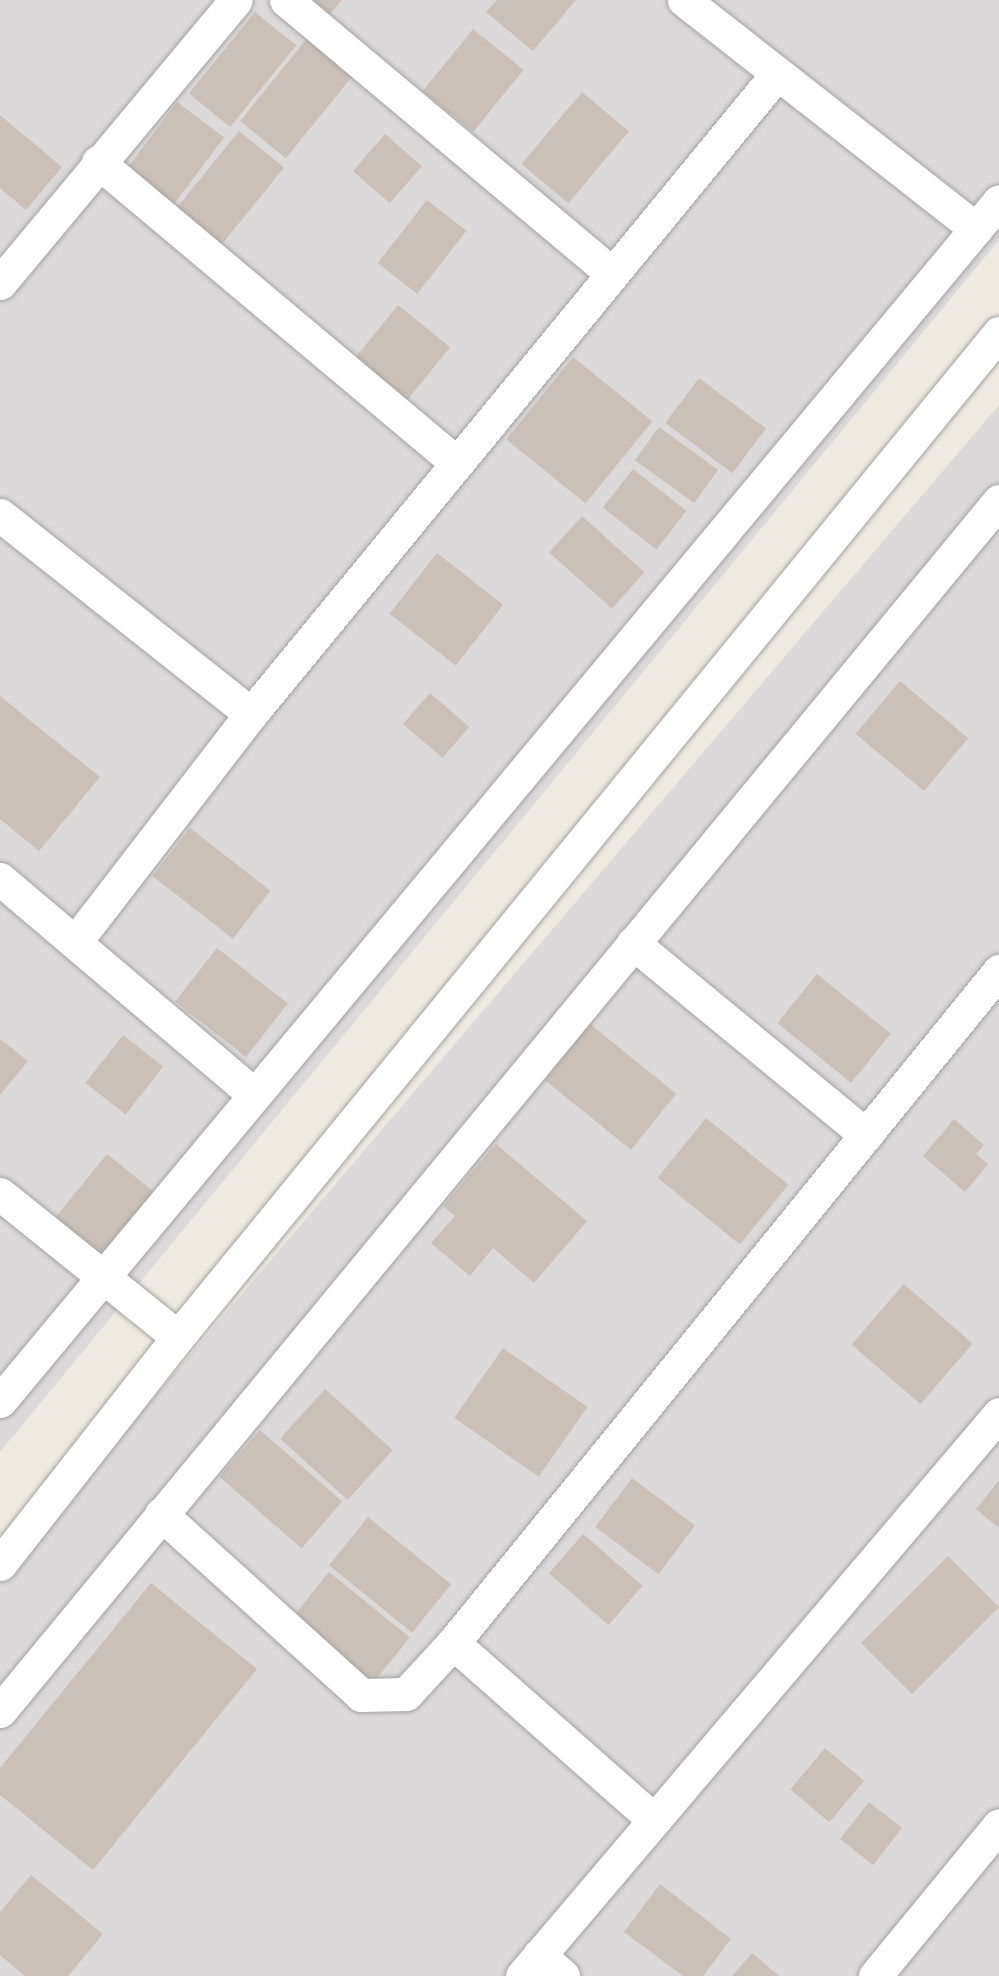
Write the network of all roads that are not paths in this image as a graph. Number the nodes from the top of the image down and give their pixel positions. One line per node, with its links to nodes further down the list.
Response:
1 (236, 0): 5 (street)
2 (286, 0): 8 (street)
3 (684, 0): 4 (street)
4 (776, 75): 7 (street); 8 (street)
5 (98, 162): 9 (street); 11 (street)
6 (999, 201): 7 (street)
7 (976, 229): 19 (street)
8 (611, 273): 11 (street)
9 (0, 282)
10 (999, 333): 23 (street)
11 (455, 461): 14 (street)
12 (999, 501): 17 (street)
13 (0, 515): 14 (street)
14 (251, 714): 16 (street)
15 (0, 879): 16 (street)
16 (76, 941): 19 (street)
17 (633, 943): 20 (street); 26 (street)
18 (999, 971): 20 (street)
19 (252, 1093): 22 (street)
20 (866, 1135): 28 (street)
21 (0, 1194): 22 (street)
22 (101, 1278): 23 (street); 24 (street)
23 (178, 1337): 27 (street)
24 (0, 1401)
25 (999, 1414): 30 (street)
26 (161, 1514): 28 (street); 29 (street)
27 (0, 1564)
28 (453, 1643): 30 (street)
29 (0, 1712)
30 (654, 1820): 32 (street)
31 (999, 1825): 33 (street)
32 (541, 1969)
33 (875, 1976)

